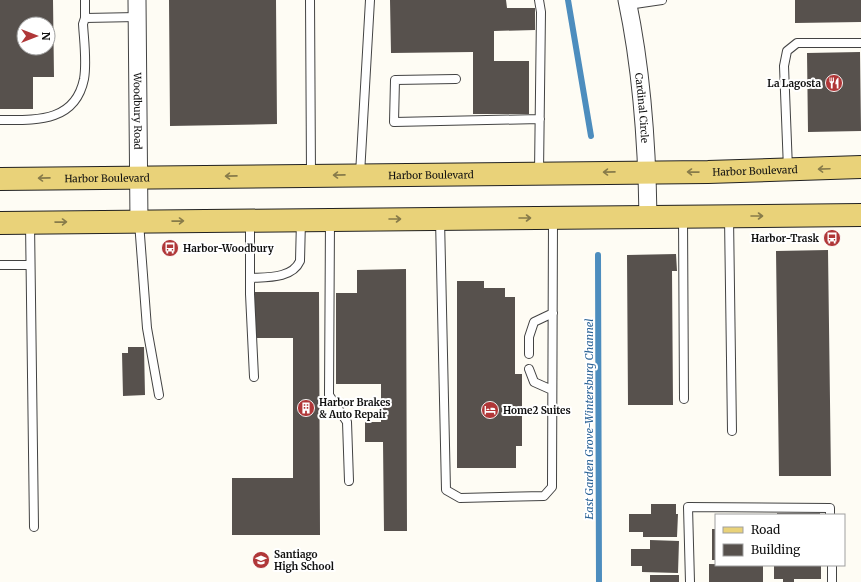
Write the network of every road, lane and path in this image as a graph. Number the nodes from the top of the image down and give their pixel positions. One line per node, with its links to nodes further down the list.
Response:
1 (85, 0): 8 (lane)
2 (310, 0): 17 (lane)
3 (370, 0): 18 (lane)
4 (539, 0): 11 (lane)
5 (662, 0): 6 (lane)
6 (628, 2): 14 (street, Cardinal Circle)
7 (137, 8): 8 (lane); 19 (street, Woodbury Road)
8 (85, 18): 12 (lane)
9 (861, 43): 15 (lane)
10 (456, 79): 11 (lane)
11 (540, 119): 16 (lane)
12 (0, 120)
13 (861, 168): 15 (main road, Harbor Boulevard, one-way to 15)
14 (648, 171): 15 (main road, Harbor Boulevard, one-way to 14); 16 (main road, Harbor Boulevard, one-way to 16); 23 (street, Cardinal Circle)
15 (788, 171)
16 (539, 172): 18 (main road, Harbor Boulevard)
17 (311, 175): 18 (main road, Harbor Boulevard, one-way to 17); 19 (main road, Harbor Boulevard, one-way to 19)
18 (360, 175)
19 (139, 177): 20 (main road, Harbor Boulevard, one-way to 20); 30 (street, Woodbury Road)
20 (0, 179)
21 (861, 215): 22 (main road, one-way to 21)
22 (729, 216): 24 (main road); 43 (lane)
23 (648, 217): 24 (main road); 25 (main road)
24 (683, 217): 42 (lane)
25 (553, 218): 27 (main road, one-way to 25); 36 (lane)
26 (330, 219): 27 (main road, one-way to 27); 29 (main road); 44 (lane)
27 (440, 219): 40 (lane)
28 (250, 220): 29 (main road); 30 (main road, one-way to 28); 35 (lane)
29 (301, 220): 35 (lane)
30 (139, 222): 32 (main road, one-way to 30); 41 (lane)
31 (0, 223): 32 (main road)
32 (30, 223): 34 (lane)
33 (0, 265): 34 (lane)
34 (30, 265): 46 (lane)
35 (250, 278): 39 (lane)
36 (553, 313): 37 (lane); 40 (lane)
37 (529, 354)
38 (529, 369): 40 (lane)
39 (254, 377)
40 (552, 390)
41 (159, 395)
42 (684, 399)
43 (732, 431)
44 (349, 480)
45 (830, 514): 48 (lane)
46 (34, 527)
47 (832, 566): 49 (lane)
48 (690, 582)
49 (832, 582)

